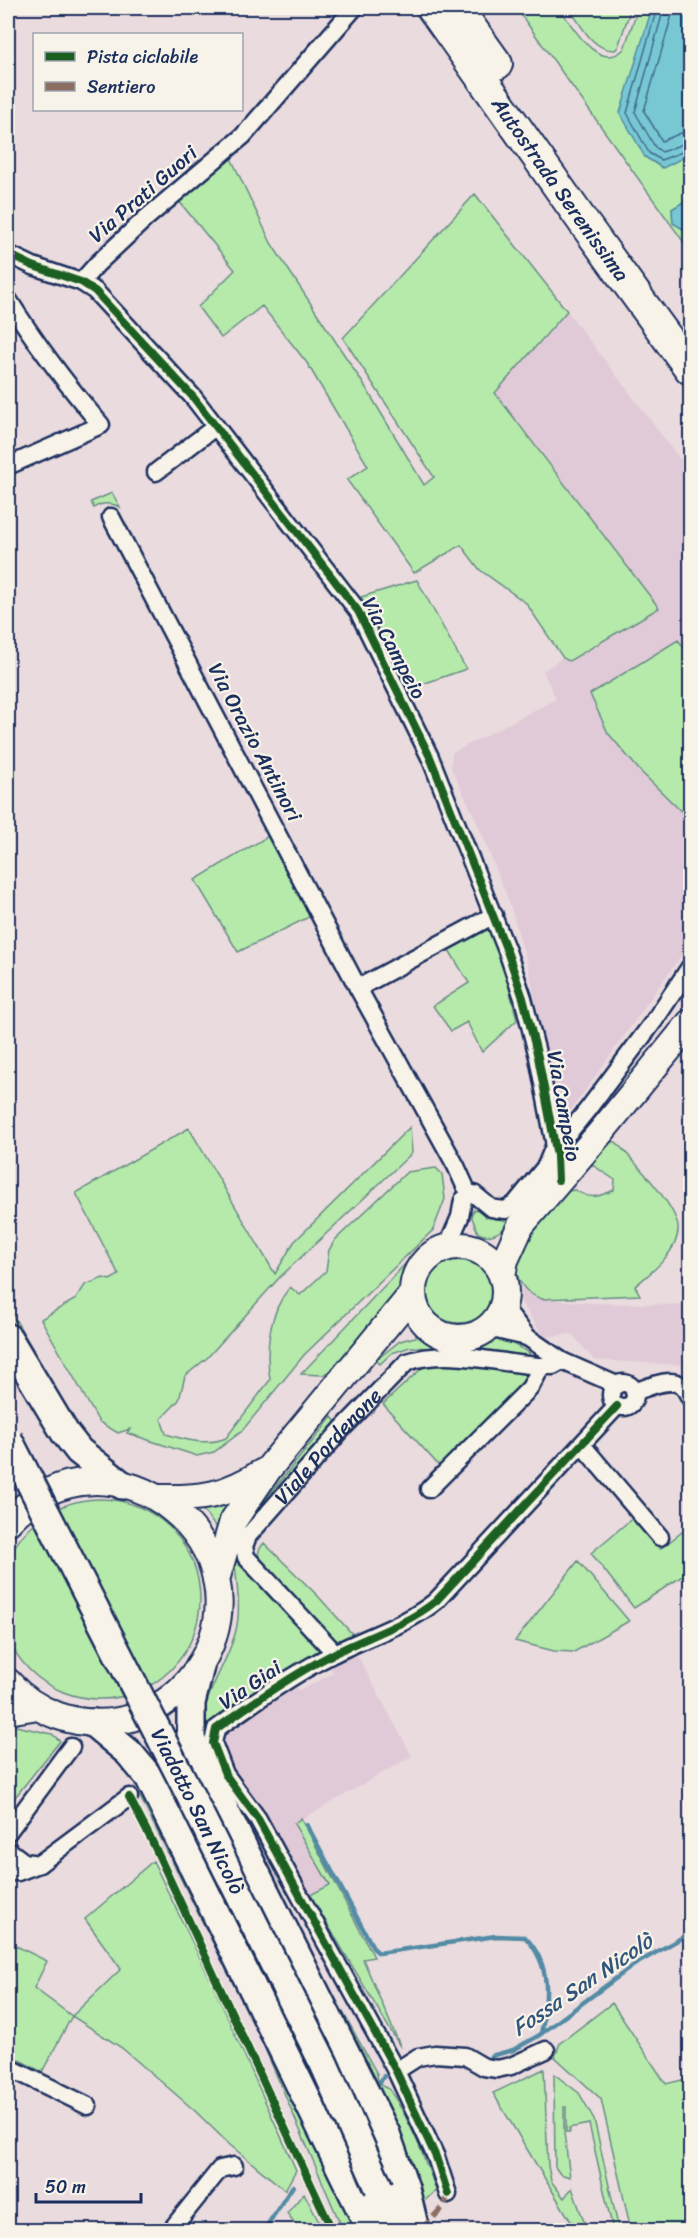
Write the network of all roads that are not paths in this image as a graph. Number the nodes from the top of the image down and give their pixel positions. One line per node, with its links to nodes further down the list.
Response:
1 (354, 8): 5 (street, Via Prati Guori)
2 (432, 8): 8 (highway, Autostrada Serenissima)
3 (458, 8): 7 (highway, Autostrada Serenissima)
4 (8, 256): 5 (street, Via Campeio)
5 (81, 282): 9 (street, Via Campeio)
6 (8, 299): 10 (street)
7 (690, 335)
8 (690, 369)
9 (215, 427): 11 (street); 13 (street, Via Campeio)
10 (8, 466)
11 (156, 472)
12 (111, 517): 15 (street, Via Orazio Antinori)
13 (494, 915): 15 (street); 17 (street, Via Campeio)
14 (690, 967): 17 (street, Via Campeio)
15 (358, 988): 18 (street, Via Orazio Antinori)
16 (690, 1023): 17 (main road)
17 (561, 1160): 18 (street, Via Campeio); 19 (main road)
18 (467, 1193): 20 (street)
19 (521, 1225): 21 (main road); 22 (main road)
20 (447, 1247): 21 (main road); 23 (main road, Viale Pordenone)
21 (474, 1248): 22 (main road)
22 (502, 1276): 24 (main road)
23 (413, 1293): 25 (main road); 29 (main road, Viale Pordenone)
24 (503, 1305): 26 (main road); 27 (street)
25 (429, 1326): 26 (main road); 29 (main road, Viale Pordenone)
26 (488, 1328): 27 (street)
27 (527, 1337): 30 (street)
28 (8, 1338): 39 (highway)
29 (368, 1349): 38 (main road, Viale Pordenone)
30 (562, 1361): 31 (street, Viale Pordenone); 32 (street)
31 (538, 1366): 40 (street); 45 (street, Viale Pordenone)
32 (617, 1385): 33 (street); 35 (street)
33 (634, 1392): 34 (street); 35 (street)
34 (690, 1398)
35 (617, 1406): 37 (street, Via Giai)
36 (8, 1439): 65 (highway, Viadotto San Nicolò, bridge)
37 (582, 1445): 43 (street); 45 (street, Via Giai)
38 (269, 1468): 41 (main road, Viale Pordenone); 44 (main road, Viale Pordenone)
39 (122, 1485): 41 (main road, Viale Pordenone); 42 (main road, Viale Pordenone)
40 (429, 1490)
41 (157, 1498): 44 (main road, Viale Pordenone)
42 (8, 1522)
43 (660, 1537)
44 (216, 1580): 46 (main road, Viale Pordenone)
45 (335, 1653): 59 (street, Via Giai)
46 (200, 1665): 50 (main road, Viale Pordenone); 66 (highway)
47 (8, 1682): 48 (main road, Viale Pordenone)
48 (38, 1707): 49 (main road); 50 (main road, Viale Pordenone)
49 (8, 1712)
50 (93, 1723): 64 (highway)
51 (71, 1747): 53 (street)
52 (129, 1797): 55 (street)
53 (8, 1832)
54 (8, 1850): 55 (street)
55 (39, 1864): 56 (street)
56 (8, 1872)
57 (546, 2050): 59 (street)
58 (8, 2067): 60 (street)
59 (396, 2071): 62 (street, Via Giai)
60 (88, 2106)
61 (234, 2166): 63 (street)
62 (448, 2194)
63 (171, 2230)
64 (371, 2230)
65 (395, 2230)
66 (415, 2230)

